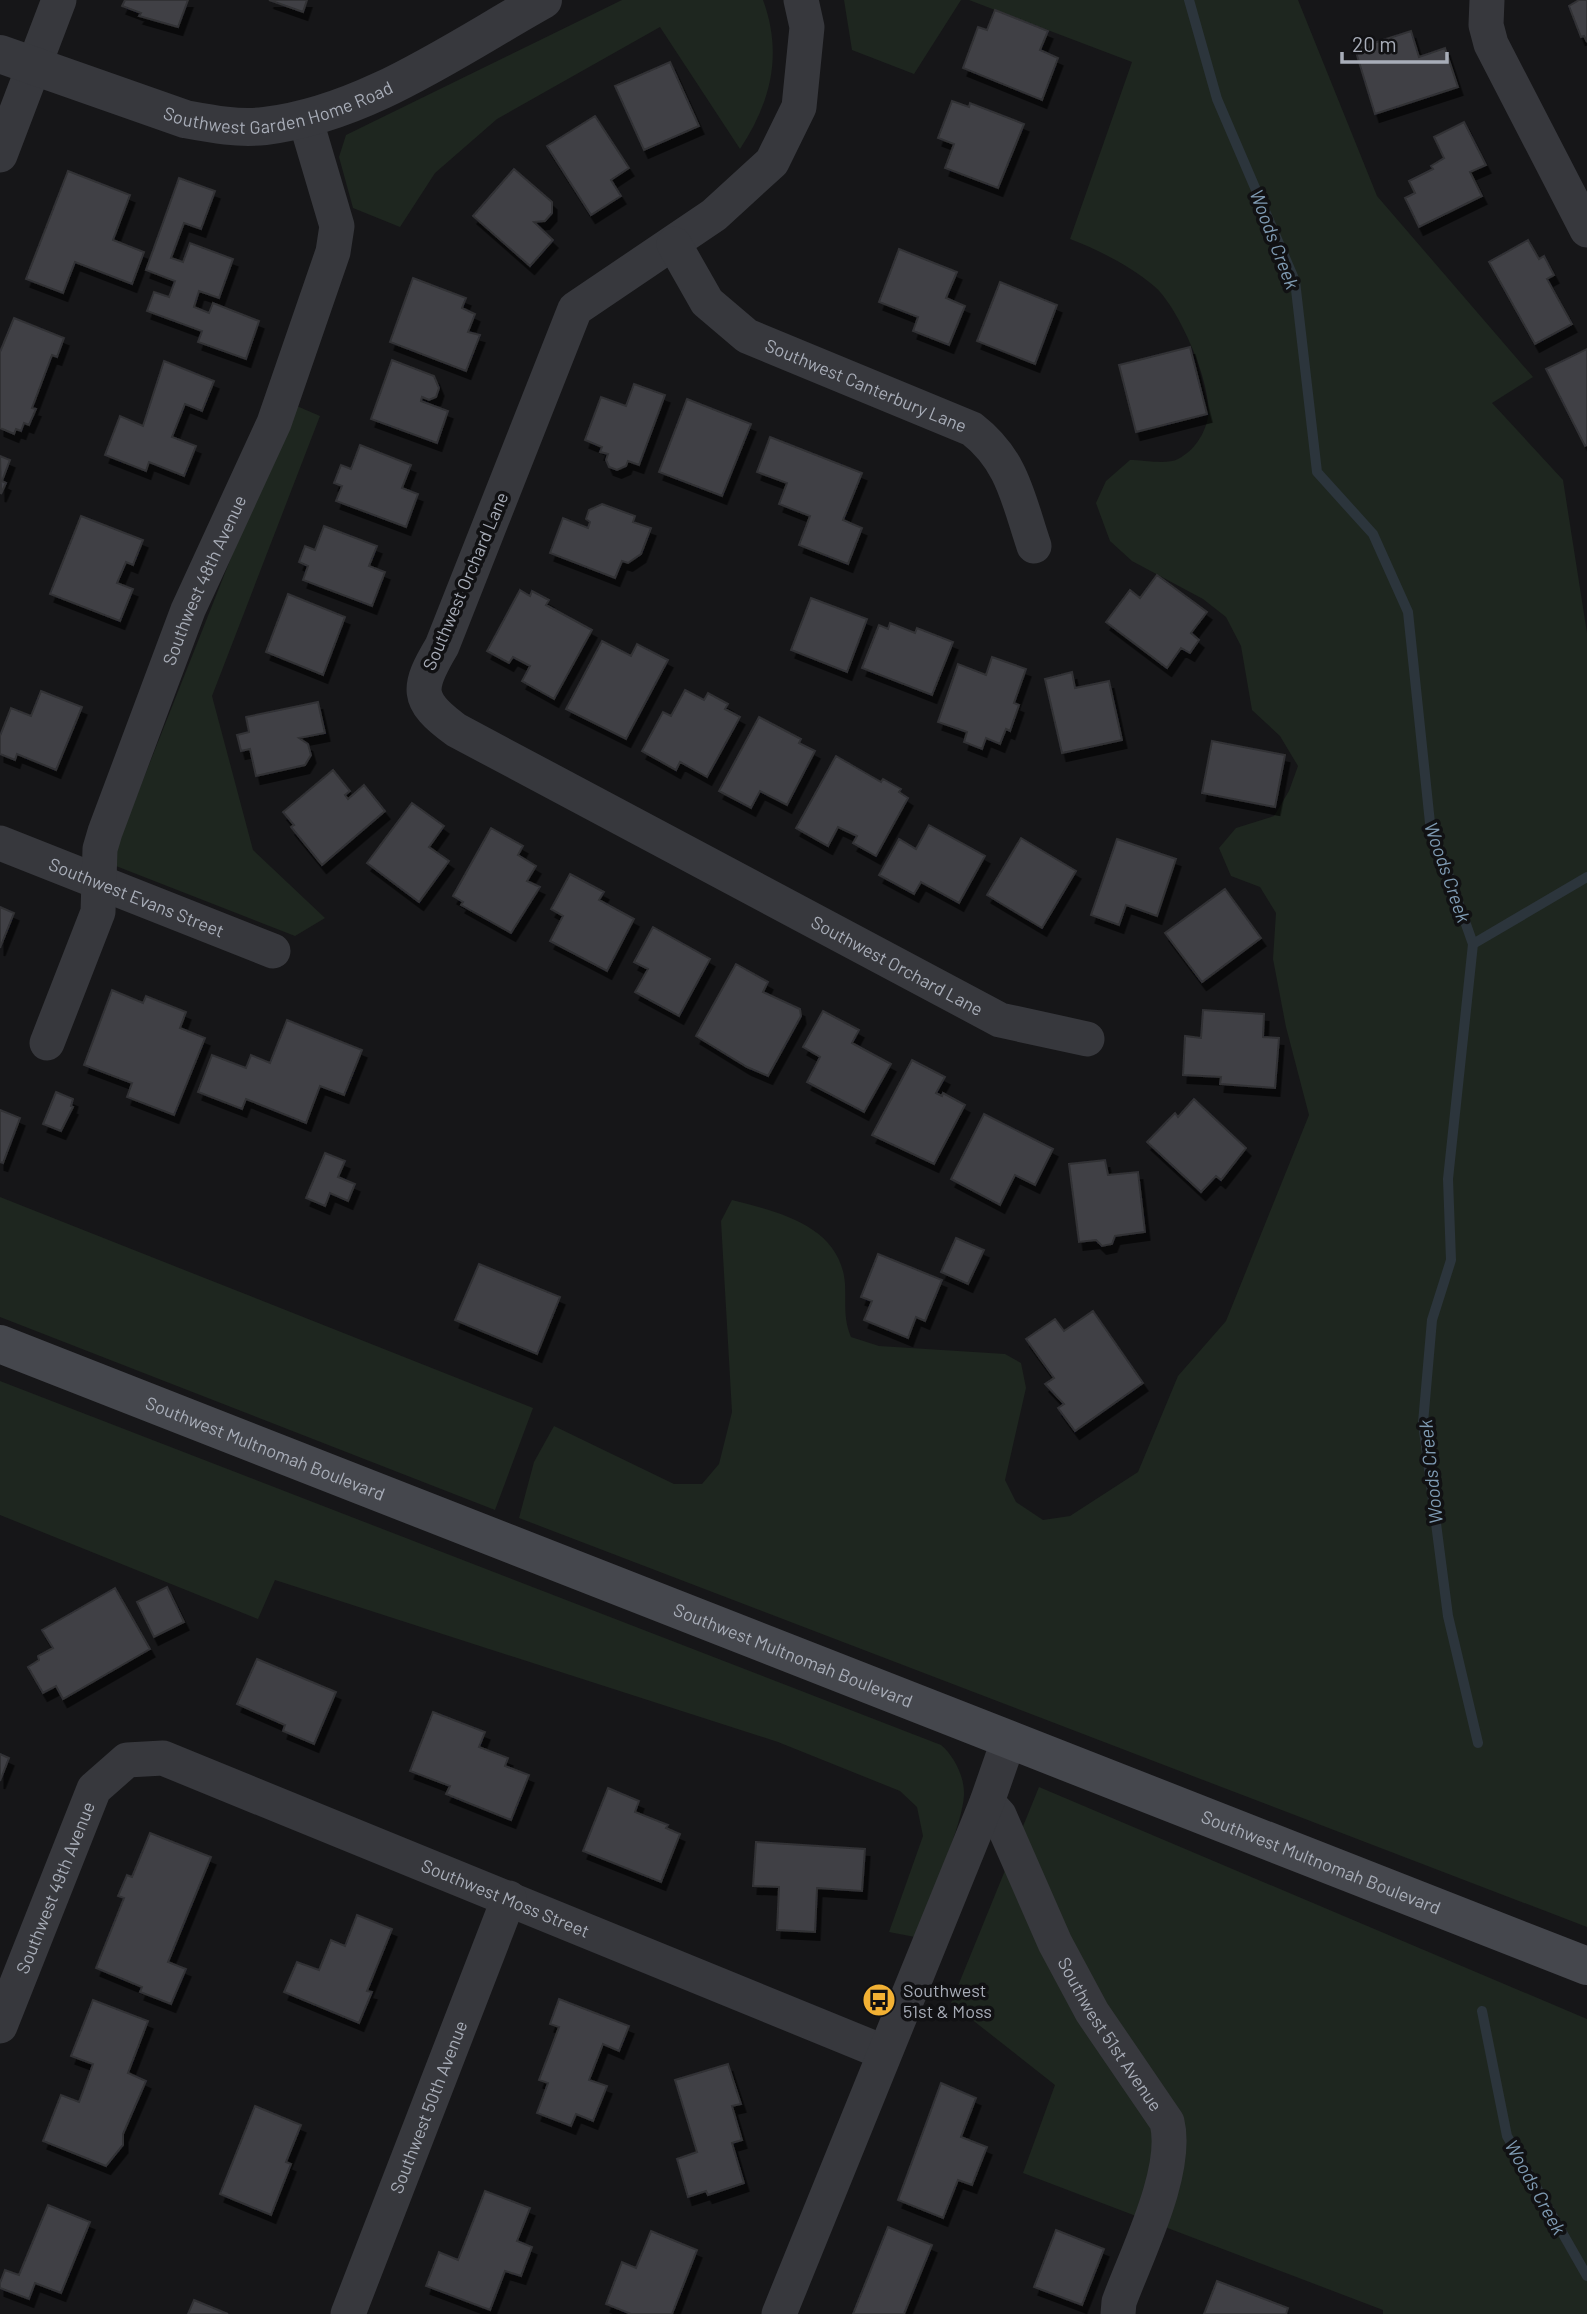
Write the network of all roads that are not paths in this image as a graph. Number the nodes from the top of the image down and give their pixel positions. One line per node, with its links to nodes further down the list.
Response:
1 (60, 0): 5 (street)
2 (543, 0): 6 (street, Southwest Garden Home Road)
3 (801, 0): 9 (street, Southwest Orchard Lane)
4 (1487, 0): 8 (street)
5 (17, 61): 6 (street, Southwest Garden Home Road); 7 (street)
6 (305, 118): 12 (street, Southwest 48th Avenue)
7 (0, 155)
8 (1587, 230)
9 (674, 244): 10 (street, Southwest Canterbury Lane); 14 (street, Southwest Orchard Lane)
10 (1034, 546)
11 (0, 843): 12 (street, Southwest Evans Street)
12 (99, 880): 13 (street, Southwest Evans Street); 15 (street, Southwest 48th Avenue)
13 (273, 951)
14 (1087, 1039)
15 (47, 1043)
16 (0, 1344): 17 (main road, Southwest Multnomah Boulevard)
17 (1009, 1739): 19 (street); 21 (main road, Southwest Multnomah Boulevard)
18 (127, 1760): 20 (street, Southwest Moss Street); 22 (street, Southwest 49th Avenue)
19 (987, 1802): 23 (street); 26 (street, Southwest 51st Avenue)
20 (509, 1898): 23 (street, Southwest Moss Street); 24 (street, Southwest 50th Avenue)
21 (1587, 1966)
22 (0, 2026)
23 (883, 2052): 25 (street)
24 (348, 2314)
25 (779, 2314)
26 (1118, 2314)

